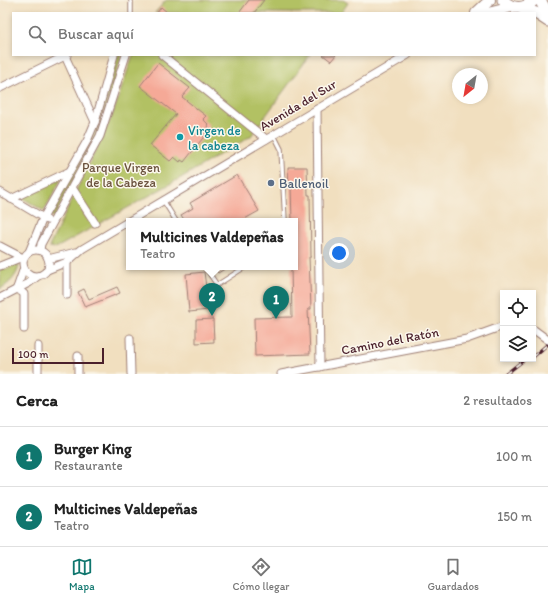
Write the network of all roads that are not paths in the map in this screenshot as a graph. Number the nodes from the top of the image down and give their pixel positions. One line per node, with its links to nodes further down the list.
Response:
1 (130, 0): 6 (lane)
2 (490, 0): 7 (main road)
3 (534, 0): 5 (main road)
4 (540, 0): 11 (main road)
5 (512, 5): 8 (main road); 9 (main road)
6 (131, 12)
7 (477, 12)
8 (491, 12)
9 (533, 12)
10 (536, 13): 12 (main road)
11 (548, 14)
12 (548, 21)
13 (64, 56): 19 (street)
14 (66, 56): 21 (street)
15 (114, 56): 21 (street)
16 (126, 56): 25 (street)
17 (163, 56): 23 (street)
18 (406, 56): 20 (street, Avenida del Sur)
19 (0, 88)
20 (317, 109): 22 (street, Avenida del Sur); 59 (street)
21 (95, 122): 24 (street)
22 (274, 135): 23 (street, Avenida del Sur); 32 (lane)
23 (266, 139): 28 (street, Avenida del Sur)
24 (68, 172): 27 (street); 29 (street)
25 (72, 189): 34 (street); 35 (street)
26 (0, 192): 27 (street)
27 (11, 198): 29 (street)
28 (163, 200): 30 (street, Avenida del Sur); 31 (lane)
29 (43, 218): 34 (street); 39 (street)
30 (133, 218)
31 (174, 218)
32 (285, 218)
33 (126, 222): 38 (street, Avenida del Sur)
34 (53, 223): 37 (street)
35 (95, 223)
36 (0, 246): 40 (street)
37 (40, 250): 39 (street); 41 (street)
38 (78, 251): 41 (street, Avenida del Sur); 42 (street, Avenida del Sur)
39 (29, 252): 40 (street)
40 (22, 258): 43 (street); 44 (street)
41 (48, 259): 45 (street)
42 (67, 262): 45 (street, Avenida del Sur); 50 (street)
43 (0, 266)
44 (24, 268): 48 (street); 49 (street)
45 (47, 270): 48 (street)
46 (207, 270): 47 (lane)
47 (240, 270)
48 (38, 276): 49 (street)
49 (17, 288): 51 (street); 53 (street)
50 (67, 295)
51 (0, 298)
52 (500, 327): 59 (street, Camino del Ratón)
53 (24, 329)
54 (536, 331): 56 (street, bridge)
55 (130, 338): 62 (street)
56 (548, 340)
57 (38, 346): 60 (street)
58 (78, 356): 61 (street)
59 (320, 367): 63 (street, Camino del Ratón)
60 (38, 374)
61 (78, 374)
62 (131, 374)
63 (281, 374)

